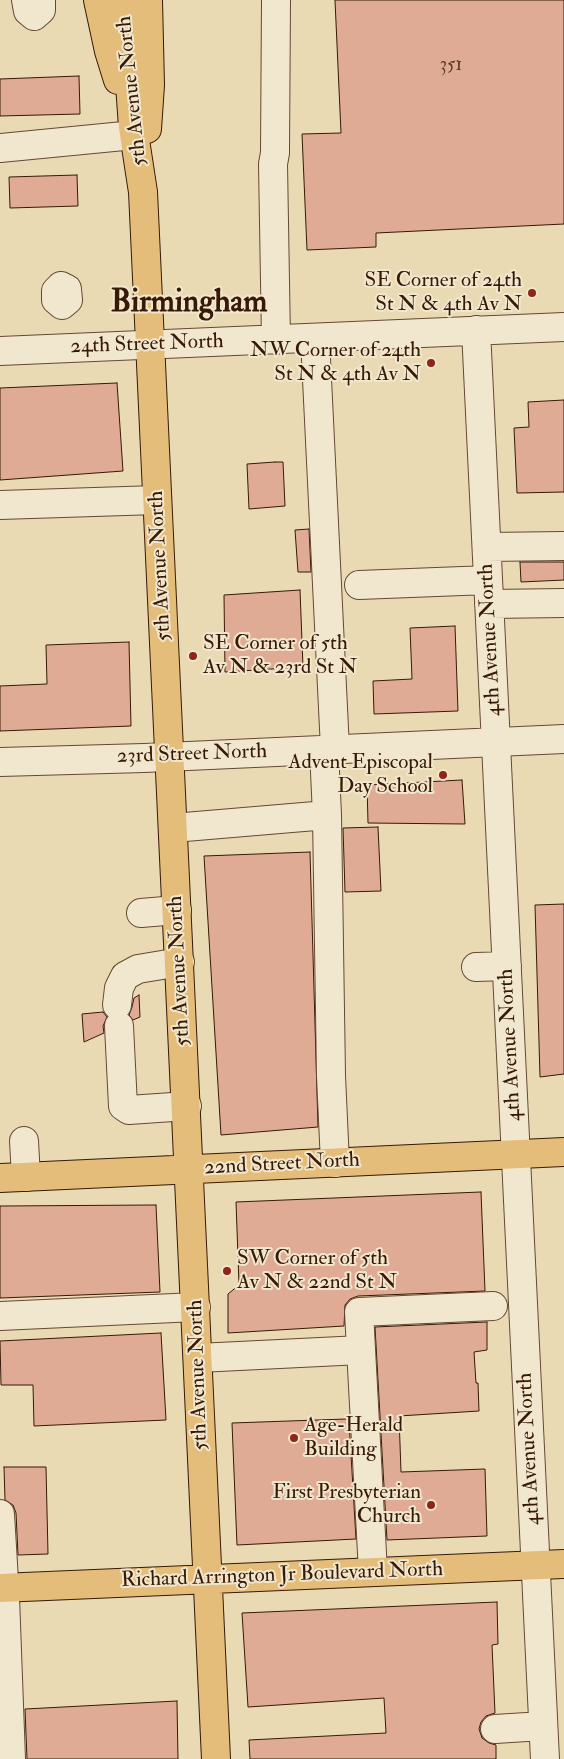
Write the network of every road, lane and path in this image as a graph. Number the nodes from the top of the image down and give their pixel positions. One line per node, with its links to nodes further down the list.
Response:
1 (26, 0): 2 (street)
2 (41, 0)
3 (98, 0): 7 (main road)
4 (124, 0): 7 (main road, 5th Avenue North)
5 (148, 0): 9 (main road, 5th Avenue North)
6 (276, 0): 14 (street)
7 (134, 131): 8 (street); 9 (main road, 5th Avenue North)
8 (0, 148)
9 (143, 182): 15 (main road, 5th Avenue North)
10 (62, 305): 16 (street)
11 (564, 328): 12 (street, 24th Street North)
12 (476, 330): 13 (street, 24th Street North); 21 (street, 4th Avenue North)
13 (314, 338): 14 (street, 24th Street North); 27 (street)
14 (276, 340): 15 (street, 24th Street North)
15 (150, 344): 16 (street, 24th Street North); 18 (main road, 5th Avenue North)
16 (61, 348): 17 (street, 24th Street North)
17 (0, 351)
18 (158, 500): 19 (street); 28 (main road, 5th Avenue North)
19 (0, 505)
20 (564, 546): 21 (street)
21 (486, 547): 23 (street, 4th Avenue North)
22 (358, 586): 23 (street)
23 (489, 592): 24 (street); 26 (street, 4th Avenue North)
24 (564, 603)
25 (564, 739): 26 (street, 23rd Street North)
26 (496, 743): 27 (street, 23rd Street North); 35 (street, 4th Avenue North)
27 (329, 749): 28 (street, 23rd Street North); 30 (street)
28 (170, 756): 29 (street, 23rd Street North); 31 (main road, 5th Avenue North)
29 (0, 762)
30 (327, 815): 31 (street); 41 (street)
31 (173, 828): 32 (main road, 5th Avenue North)
32 (177, 910): 33 (street); 34 (main road, 5th Avenue North)
33 (141, 913)
34 (180, 962): 37 (main road, 5th Avenue North); 37 (street)
35 (507, 966): 36 (street); 40 (street, 4th Avenue North)
36 (476, 967)
37 (187, 1106): 42 (main road, 5th Avenue North)
38 (24, 1141): 43 (street)
39 (564, 1152): 40 (main road, 22nd Street North)
40 (516, 1154): 41 (main road, 22nd Street North); 51 (street, 4th Avenue North)
41 (335, 1163): 42 (main road, 22nd Street North)
42 (190, 1169): 43 (main road, 22nd Street North); 45 (main road, 5th Avenue North)
43 (13, 1177)
44 (493, 1306): 47 (street)
45 (196, 1308): 46 (street); 48 (main road, 5th Avenue North)
46 (0, 1316)
47 (361, 1350): 48 (street); 52 (street)
48 (198, 1358): 53 (main road, 5th Avenue North)
49 (0, 1514): 54 (street)
50 (564, 1564): 51 (main road, Richard Arrington Jr Boulevard North)
51 (536, 1566): 52 (main road, Richard Arrington Jr Boulevard North); 55 (street, 4th Avenue North)
52 (373, 1572): 53 (main road, Richard Arrington Jr Boulevard North)
53 (208, 1579): 54 (main road, Richard Arrington Jr Boulevard North); 58 (main road, 5th Avenue North)
54 (2, 1588): 57 (street)
55 (543, 1726): 56 (street); 59 (street, 4th Avenue North)
56 (495, 1729)
57 (11, 1759)
58 (216, 1759)
59 (545, 1759)

